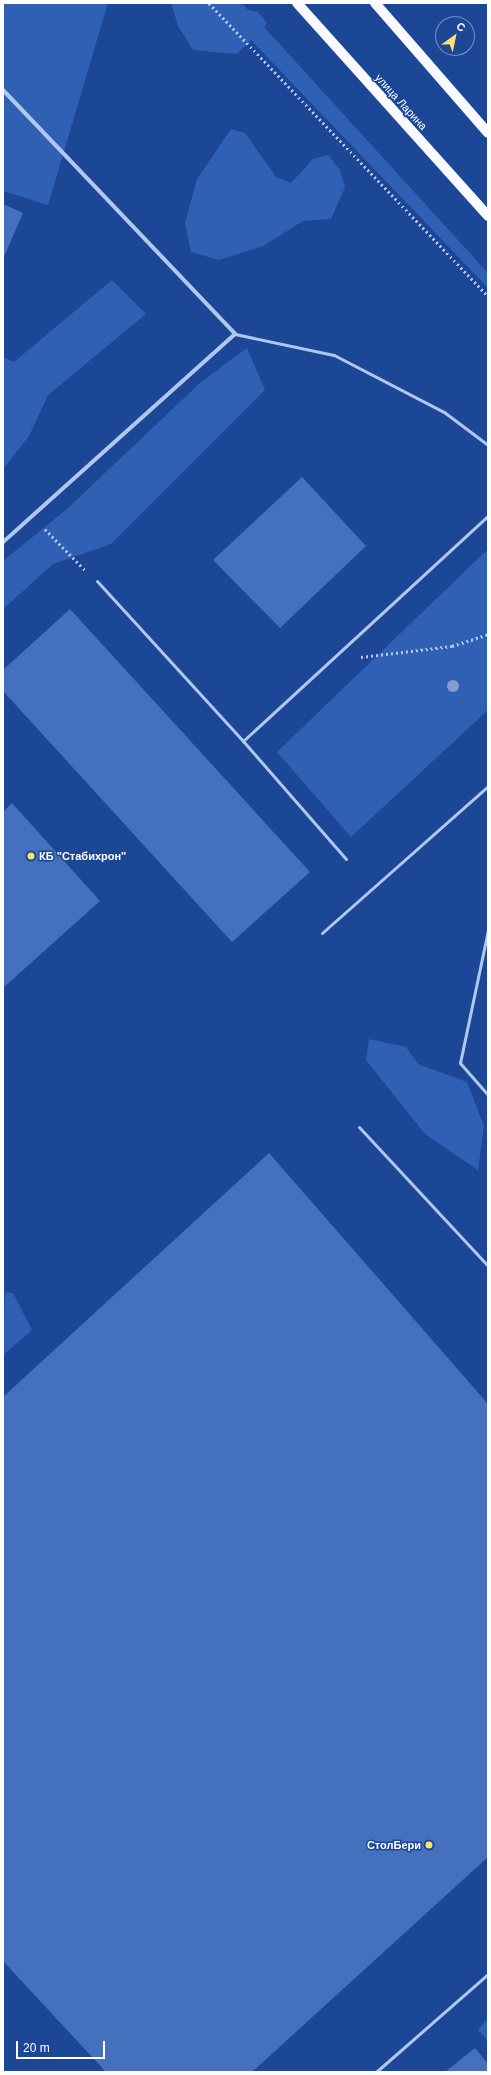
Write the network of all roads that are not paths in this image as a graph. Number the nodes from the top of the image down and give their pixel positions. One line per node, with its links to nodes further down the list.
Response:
1 (297, 3): 5 (main road, улица Ларина)
2 (376, 3): 4 (main road)
3 (3, 90): 6 (street)
4 (488, 133)
5 (488, 216)
6 (235, 334): 7 (lane); 9 (street)
7 (488, 445)
8 (488, 516): 11 (lane)
9 (3, 542)
10 (97, 581): 11 (lane)
11 (243, 741): 13 (lane)
12 (488, 786): 15 (lane)
13 (346, 859)
14 (488, 930): 16 (lane)
15 (322, 933)
16 (488, 1095)
17 (359, 1127): 18 (lane)
18 (488, 1266)
19 (488, 1974): 20 (lane)
20 (376, 2072)

